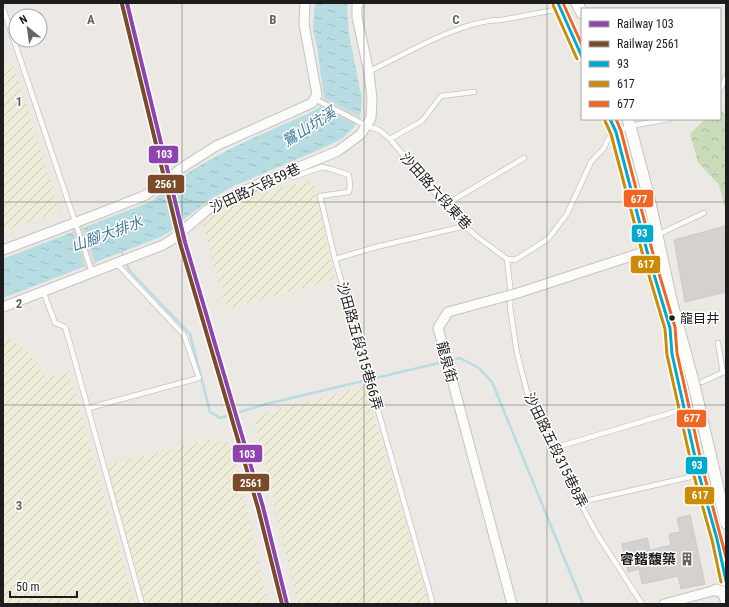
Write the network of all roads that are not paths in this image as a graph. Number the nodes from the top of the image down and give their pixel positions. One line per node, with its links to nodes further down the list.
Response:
1 (305, 3): 10 (street)
2 (359, 3): 6 (street)
3 (559, 6): 5 (street); 6 (lane)
4 (3, 8): 21 (lane)
5 (581, 55)
6 (368, 72): 14 (street)
7 (726, 77): 8 (lane)
8 (721, 88)
9 (474, 92): 16 (lane)
10 (315, 99): 14 (lane, 沙田路六段東巷); 21 (street)
11 (610, 120): 15 (street)
12 (656, 120): 13 (lane)
13 (629, 122): 15 (lane); 23 (street)
14 (367, 126): 16 (lane, 沙田路六段東巷); 18 (street, 沙田路六段59巷)
15 (616, 132): 26 (street); 28 (lane)
16 (390, 139): 19 (lane, 沙田路六段東巷)
17 (524, 158): 19 (lane)
18 (287, 172): 27 (lane, 沙田路五段315巷66弄); 29 (street, 沙田路六段59巷)
19 (445, 205): 22 (lane, 沙田路六段東巷)
20 (704, 213): 23 (lane)
21 (76, 223): 25 (street); 30 (lane)
22 (465, 226): 27 (lane); 28 (lane, 沙田路六段東巷)
23 (657, 235): 24 (street)
24 (659, 247): 26 (street, 龍泉街); 36 (street)
25 (3, 250)
26 (647, 251): 33 (street); 49 (street, 龍泉街, bridge)
27 (335, 259): 48 (lane, 沙田路五段315巷66弄)
28 (507, 259): 39 (lane, 沙田路五段315巷8弄)
29 (116, 263): 30 (street, 沙田路六段59巷); 37 (lane)
30 (92, 272): 31 (street, 沙田路六段59巷)
31 (43, 291): 32 (street, 沙田路六段59巷); 37 (lane)
32 (3, 307)
33 (670, 328): 36 (street); 38 (street)
34 (718, 343): 35 (lane)
35 (724, 372): 36 (lane)
36 (698, 383): 40 (street)
37 (89, 408): 47 (lane)
38 (684, 409): 39 (lane); 40 (street); 41 (street)
39 (554, 448): 42 (lane, 沙田路五段315巷8弄)
40 (714, 467): 43 (street)
41 (699, 474): 42 (lane); 44 (street)
42 (581, 502): 50 (lane, 沙田路五段315巷8弄)
43 (726, 523)
44 (726, 581)
45 (721, 589): 46 (street); 51 (street)
46 (726, 600)
47 (142, 604)
48 (433, 604)
49 (512, 604)
50 (642, 604)
51 (664, 604)

